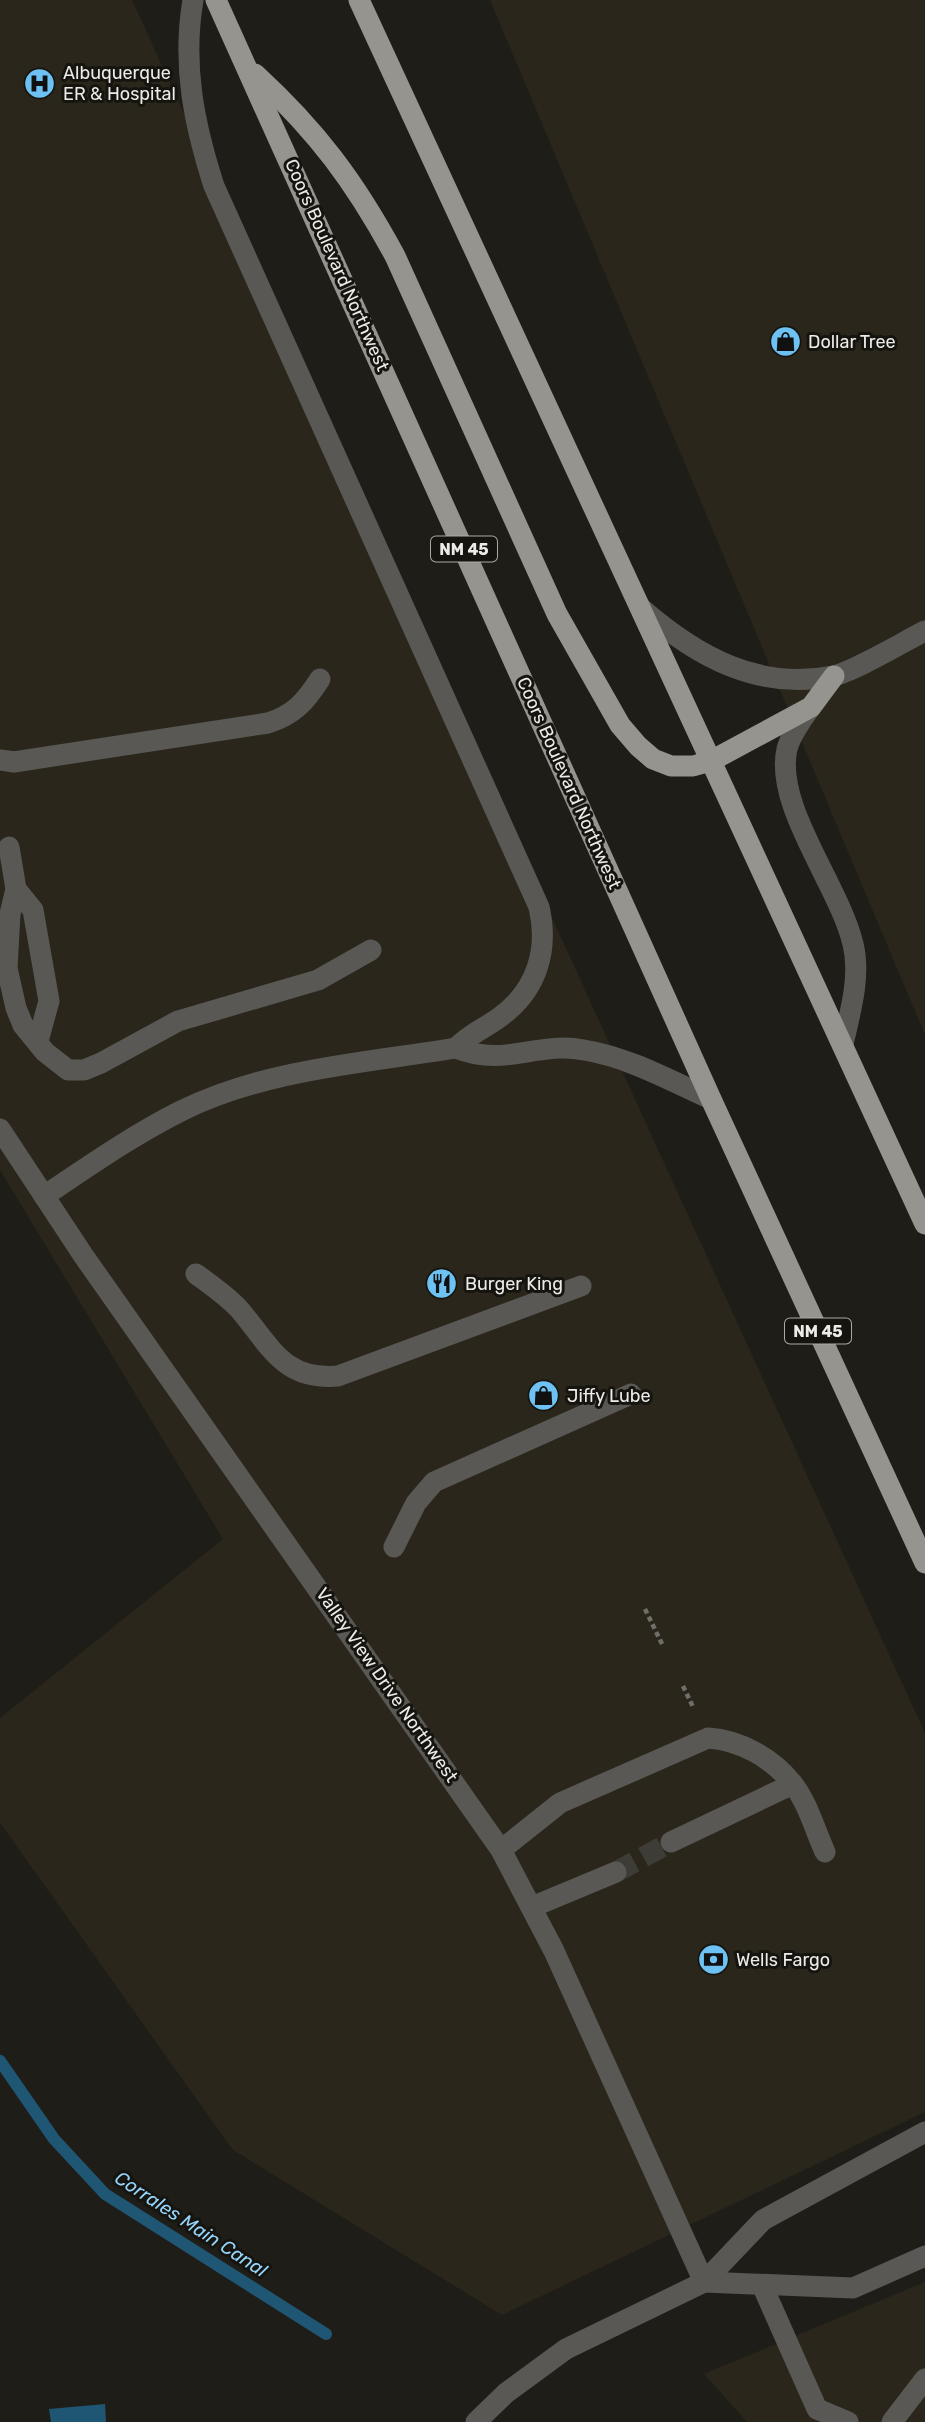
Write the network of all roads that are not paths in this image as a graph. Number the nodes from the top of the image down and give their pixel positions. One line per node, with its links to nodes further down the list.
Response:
1 (193, 0): 17 (street)
2 (216, 0): 4 (main road, Coors Boulevard Northwest / NM 45)
3 (359, 0): 5 (main road)
4 (248, 68): 11 (main road); 18 (main road, Coors Boulevard Northwest / NM 45)
5 (642, 609): 7 (street); 11 (main road)
6 (925, 631): 7 (street)
7 (834, 676): 9 (main road)
8 (320, 679): 10 (street)
9 (811, 707): 11 (main road); 16 (street)
10 (0, 760)
11 (711, 761): 16 (main road)
12 (9, 847): 13 (street)
13 (16, 889): 15 (street); 15 (street)
14 (371, 950): 15 (street)
15 (38, 1041)
16 (843, 1044): 21 (main road)
17 (456, 1048): 18 (street); 20 (street)
18 (711, 1099): 26 (main road, Coors Boulevard Northwest / NM 45)
19 (0, 1129): 20 (street, Valley View Drive Northwest)
20 (44, 1195): 29 (street, Valley View Drive Northwest)
21 (925, 1224)
22 (197, 1274): 23 (street)
23 (581, 1286)
24 (631, 1394): 25 (street)
25 (394, 1547)
26 (925, 1563)
27 (793, 1784): 28 (street); 29 (street); 30 (street)
28 (671, 1842)
29 (501, 1850): 32 (street, Valley View Drive Northwest)
30 (825, 1852)
31 (616, 1872): 32 (street)
32 (532, 1907): 35 (street, Valley View Drive Northwest)
33 (925, 2132): 35 (street)
34 (925, 2256): 36 (street)
35 (704, 2282): 36 (street); 38 (street)
36 (762, 2284): 39 (street)
37 (925, 2379): 40 (street)
38 (476, 2422)
39 (848, 2422)
40 (892, 2422)

